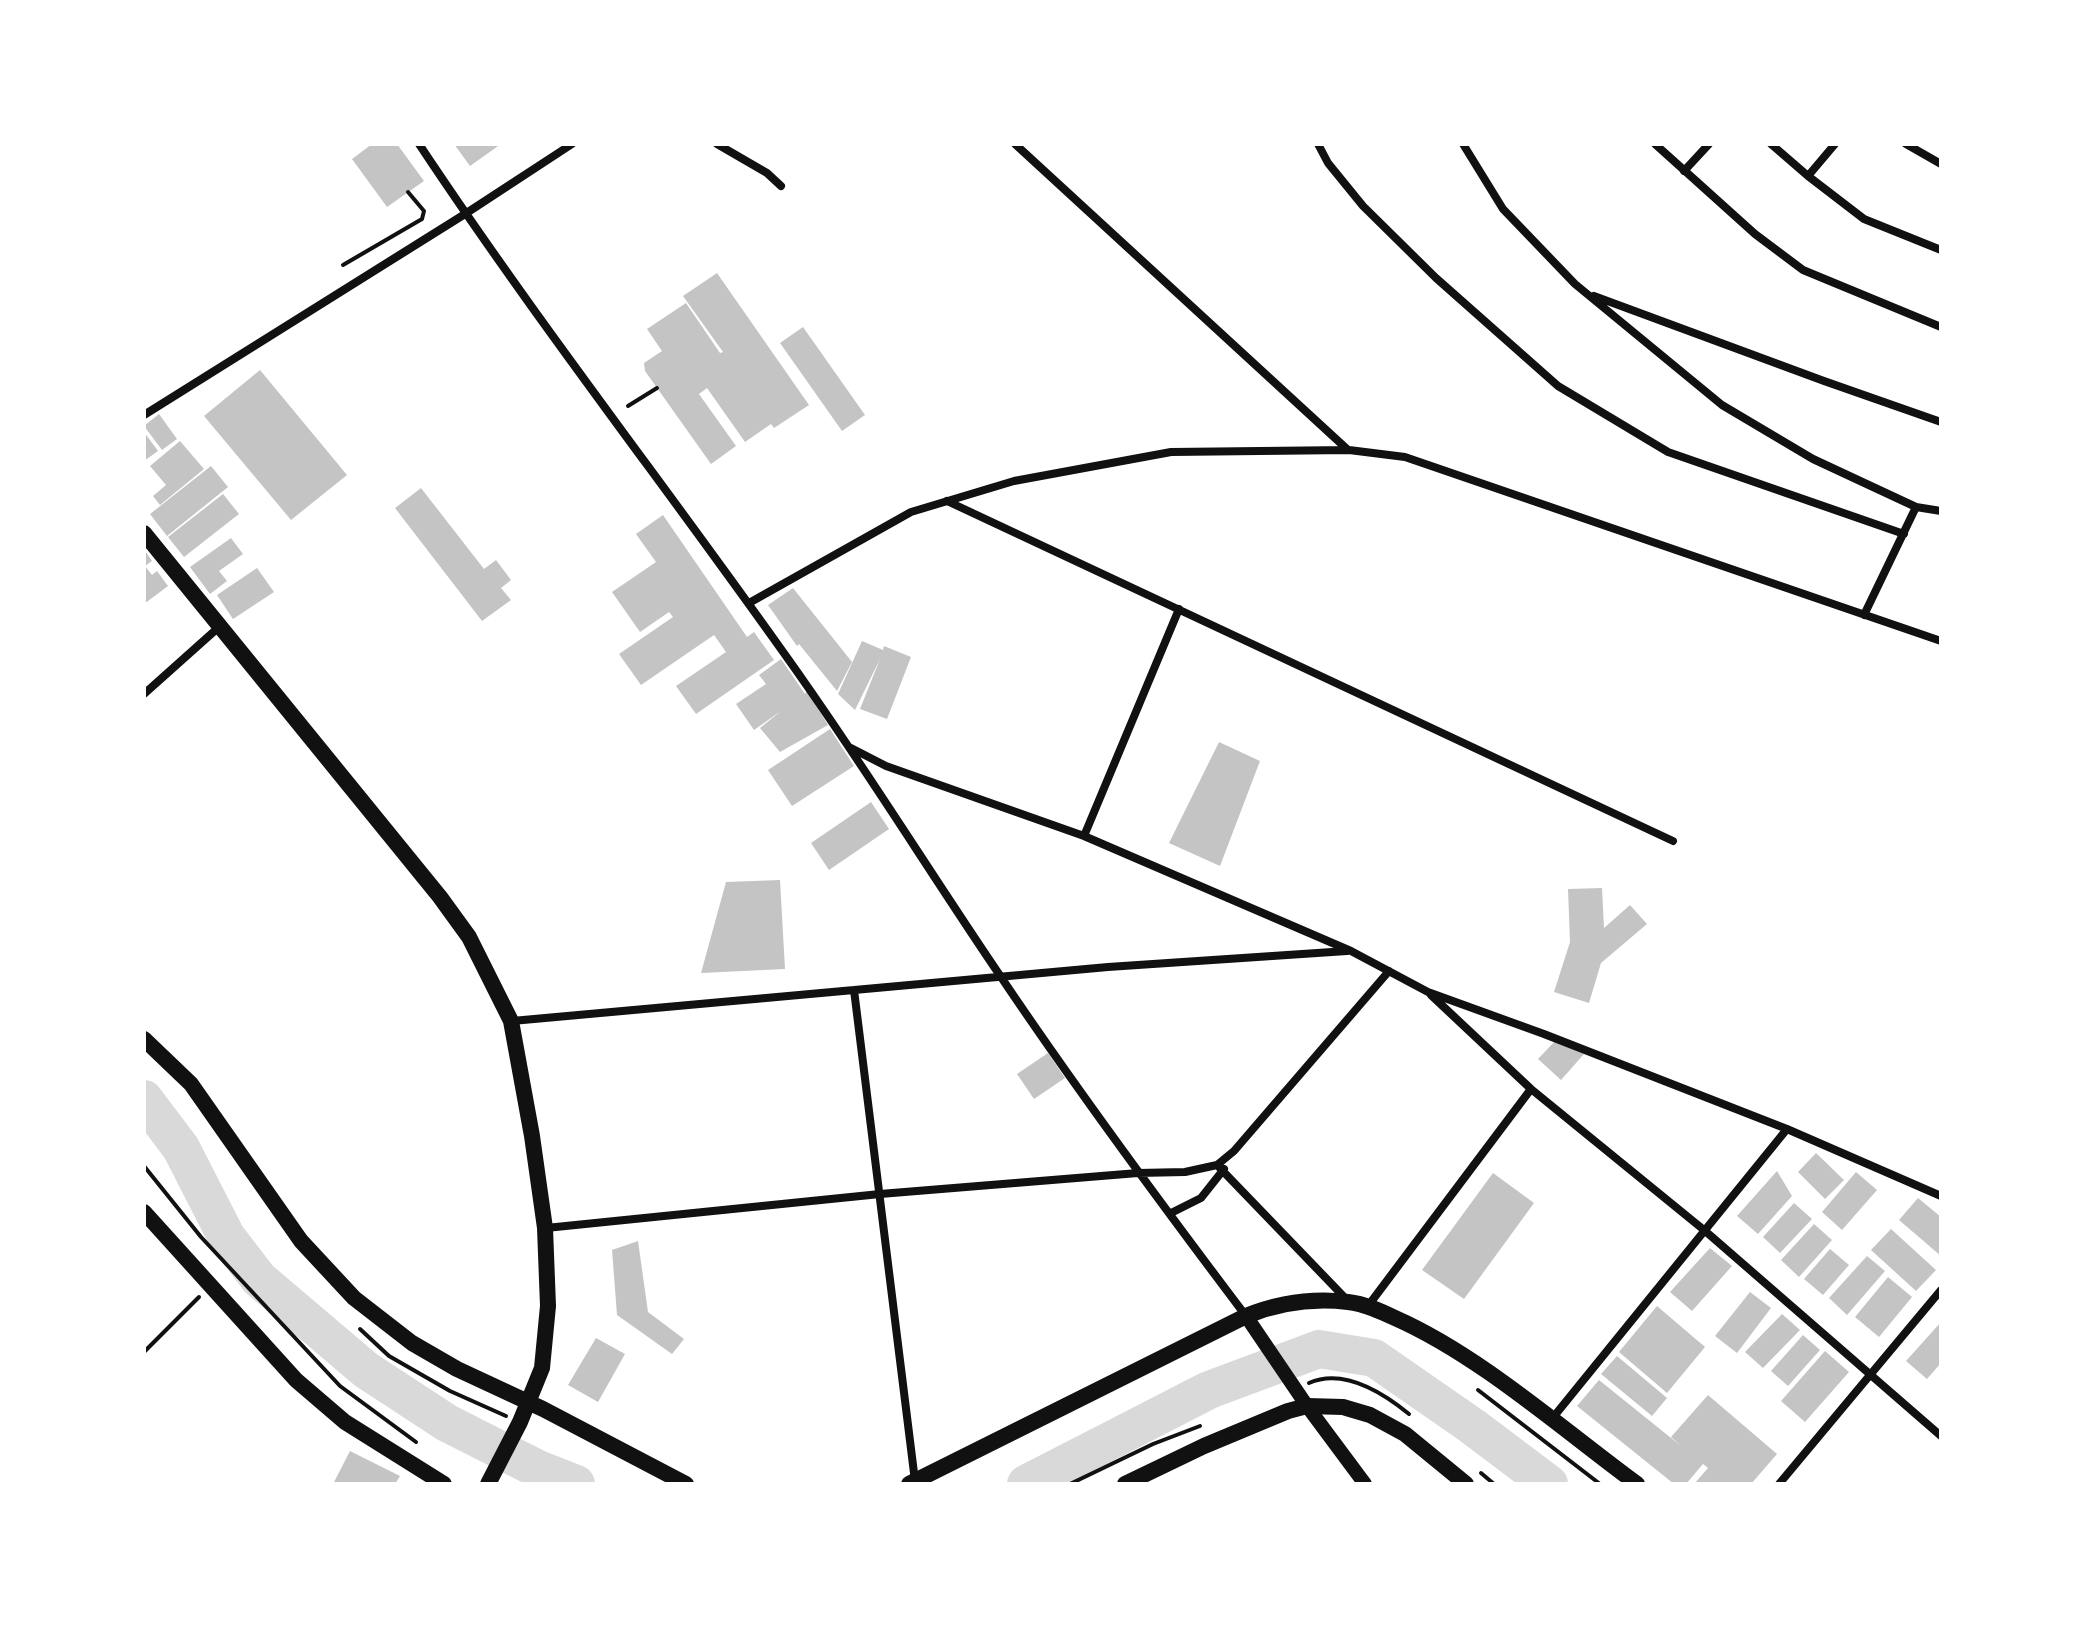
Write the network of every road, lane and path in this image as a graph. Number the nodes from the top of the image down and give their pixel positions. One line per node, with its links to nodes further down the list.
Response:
1 (419, 144): 17 (street)
2 (572, 144): 17 (street)
3 (717, 144): 15 (street)
4 (1015, 144): 26 (street)
5 (1318, 144): 31 (street)
6 (1463, 144): 20 (street)
7 (1655, 144): 13 (street)
8 (1709, 144): 13 (street)
9 (1771, 144): 14 (street)
10 (1835, 144): 14 (street)
11 (1906, 144): 12 (street)
12 (1941, 164)
13 (1684, 171): 21 (street)
14 (1808, 176): 18 (street)
15 (781, 186)
16 (408, 192): 19 (path)
17 (465, 214): 24 (street); 32 (street)
18 (1941, 250)
19 (343, 265)
20 (1586, 293): 25 (street); 28 (street)
21 (1941, 327)
22 (657, 388): 23 (path)
23 (628, 406)
24 (144, 415)
25 (1941, 422)
26 (1349, 450): 27 (street); 34 (street)
27 (947, 501): 32 (street); 33 (street)
28 (1916, 507): 29 (street); 31 (street)
29 (1941, 511)
30 (144, 533): 35 (main road)
31 (1904, 534): 34 (street)
32 (749, 603): 38 (street)
33 (1179, 609): 39 (street); 40 (street)
34 (1864, 615): 36 (street)
35 (219, 627): 37 (street); 46 (main road)
36 (1941, 641)
37 (144, 694)
38 (851, 748): 39 (street); 43 (street)
39 (1084, 836): 41 (street)
40 (1673, 841)
41 (1351, 951): 42 (street); 43 (street)
42 (1389, 971): 45 (street); 51 (street)
43 (1002, 979): 44 (street); 52 (street)
44 (854, 990): 46 (street); 53 (street)
45 (1428, 992): 48 (street); 49 (street)
46 (511, 1021): 57 (main road)
47 (144, 1039): 67 (main road)
48 (1531, 1089): 58 (street); 62 (street)
49 (1787, 1129): 54 (street); 58 (street)
50 (144, 1166): 71 (path)
51 (1220, 1169): 52 (street); 56 (street); 61 (street)
52 (1138, 1173): 53 (street); 56 (street)
53 (880, 1194): 57 (street); 73 (street)
54 (1941, 1196)
55 (144, 1212): 59 (main road)
56 (1171, 1213): 63 (street)
57 (545, 1228): 67 (main road)
58 (1704, 1230): 65 (street); 69 (street)
59 (211, 1284): 64 (path); 74 (main road)
60 (1941, 1290): 65 (street)
61 (1349, 1302): 62 (main road); 63 (main road)
62 (1368, 1306): 69 (main road)
63 (1246, 1316): 68 (street); 73 (main road)
64 (144, 1352)
65 (1869, 1374): 70 (street); 81 (street)
66 (1469, 1382): 79 (path)
67 (528, 1403): 72 (main road); 75 (main road)
68 (1307, 1406): 76 (main road); 77 (street); 78 (main road)
69 (1551, 1420): 80 (main road)
70 (1941, 1436)
71 (426, 1450)
72 (488, 1483)
73 (912, 1483)
74 (444, 1484)
75 (686, 1484)
76 (1125, 1484)
77 (1365, 1484)
78 (1466, 1484)
79 (1600, 1484)
80 (1637, 1484)
81 (1779, 1484)

